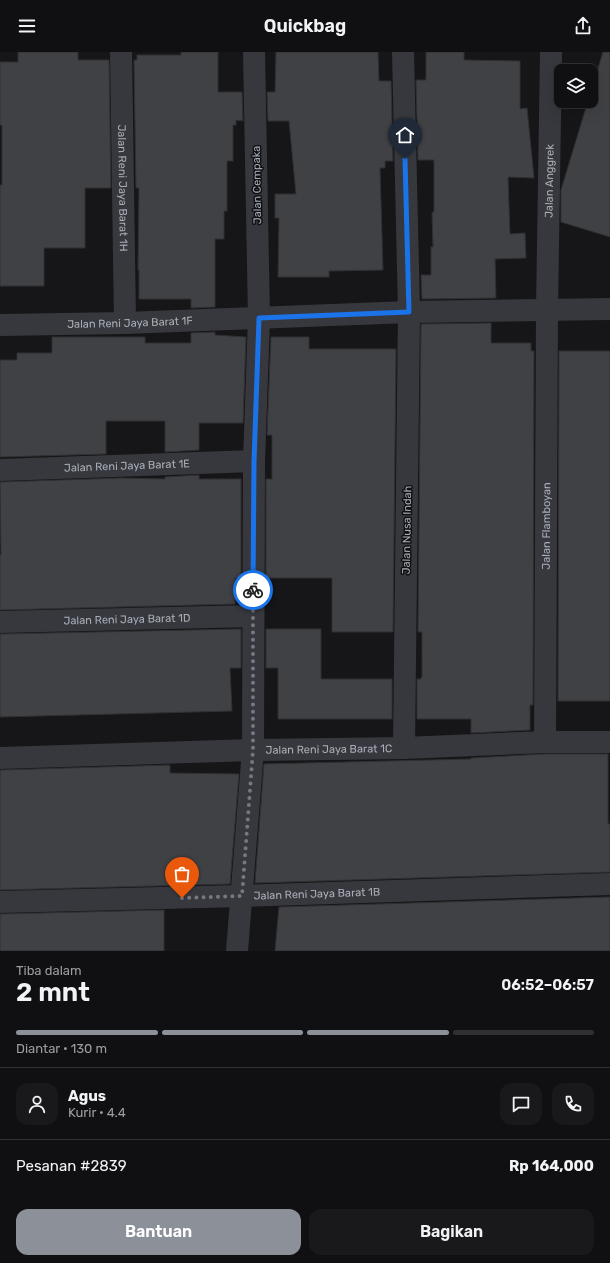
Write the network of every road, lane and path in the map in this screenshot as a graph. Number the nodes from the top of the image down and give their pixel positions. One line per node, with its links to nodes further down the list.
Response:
1 (121, 52): 9 (street, Jalan Reni Jaya Barat 1H)
2 (254, 52): 8 (street, Jalan Cempaka)
3 (403, 52): 7 (street, Jalan Nusa Indah)
4 (551, 52): 6 (street, Jalan Anggrek)
5 (610, 309): 6 (street, Jalan Reni Jaya Barat 1F)
6 (547, 310): 7 (street, Jalan Reni Jaya Barat 1F); 15 (street, Jalan Flamboyan)
7 (409, 312): 8 (street, Jalan Reni Jaya Barat 1F); 17 (street, Jalan Nusa Indah)
8 (259, 318): 9 (street, Jalan Reni Jaya Barat 1F); 11 (street, Jalan Cempaka)
9 (125, 323): 10 (street, Jalan Reni Jaya Barat 1F)
10 (0, 325)
11 (254, 462): 12 (street, Jalan Reni Jaya Barat 1E); 13 (street, Jalan Cempaka)
12 (0, 470)
13 (253, 616): 14 (street, Jalan Reni Jaya Barat 1D); 18 (street, Jalan Cempaka)
14 (0, 622)
15 (546, 742): 16 (street, Jalan Reni Jaya Barat 1C); 17 (street, Jalan Reni Jaya Barat 1C)
16 (610, 742)
17 (404, 748): 18 (street, Jalan Reni Jaya Barat 1C)
18 (253, 750): 19 (street, Jalan Reni Jaya Barat 1C); 21 (street, Jalan Cempaka)
19 (0, 758)
20 (610, 884): 21 (street, Jalan Reni Jaya Barat 1B)
21 (242, 896): 22 (street, Jalan Reni Jaya Barat 1B); 23 (street, Jalan Cempaka)
22 (0, 902)
23 (237, 951)

